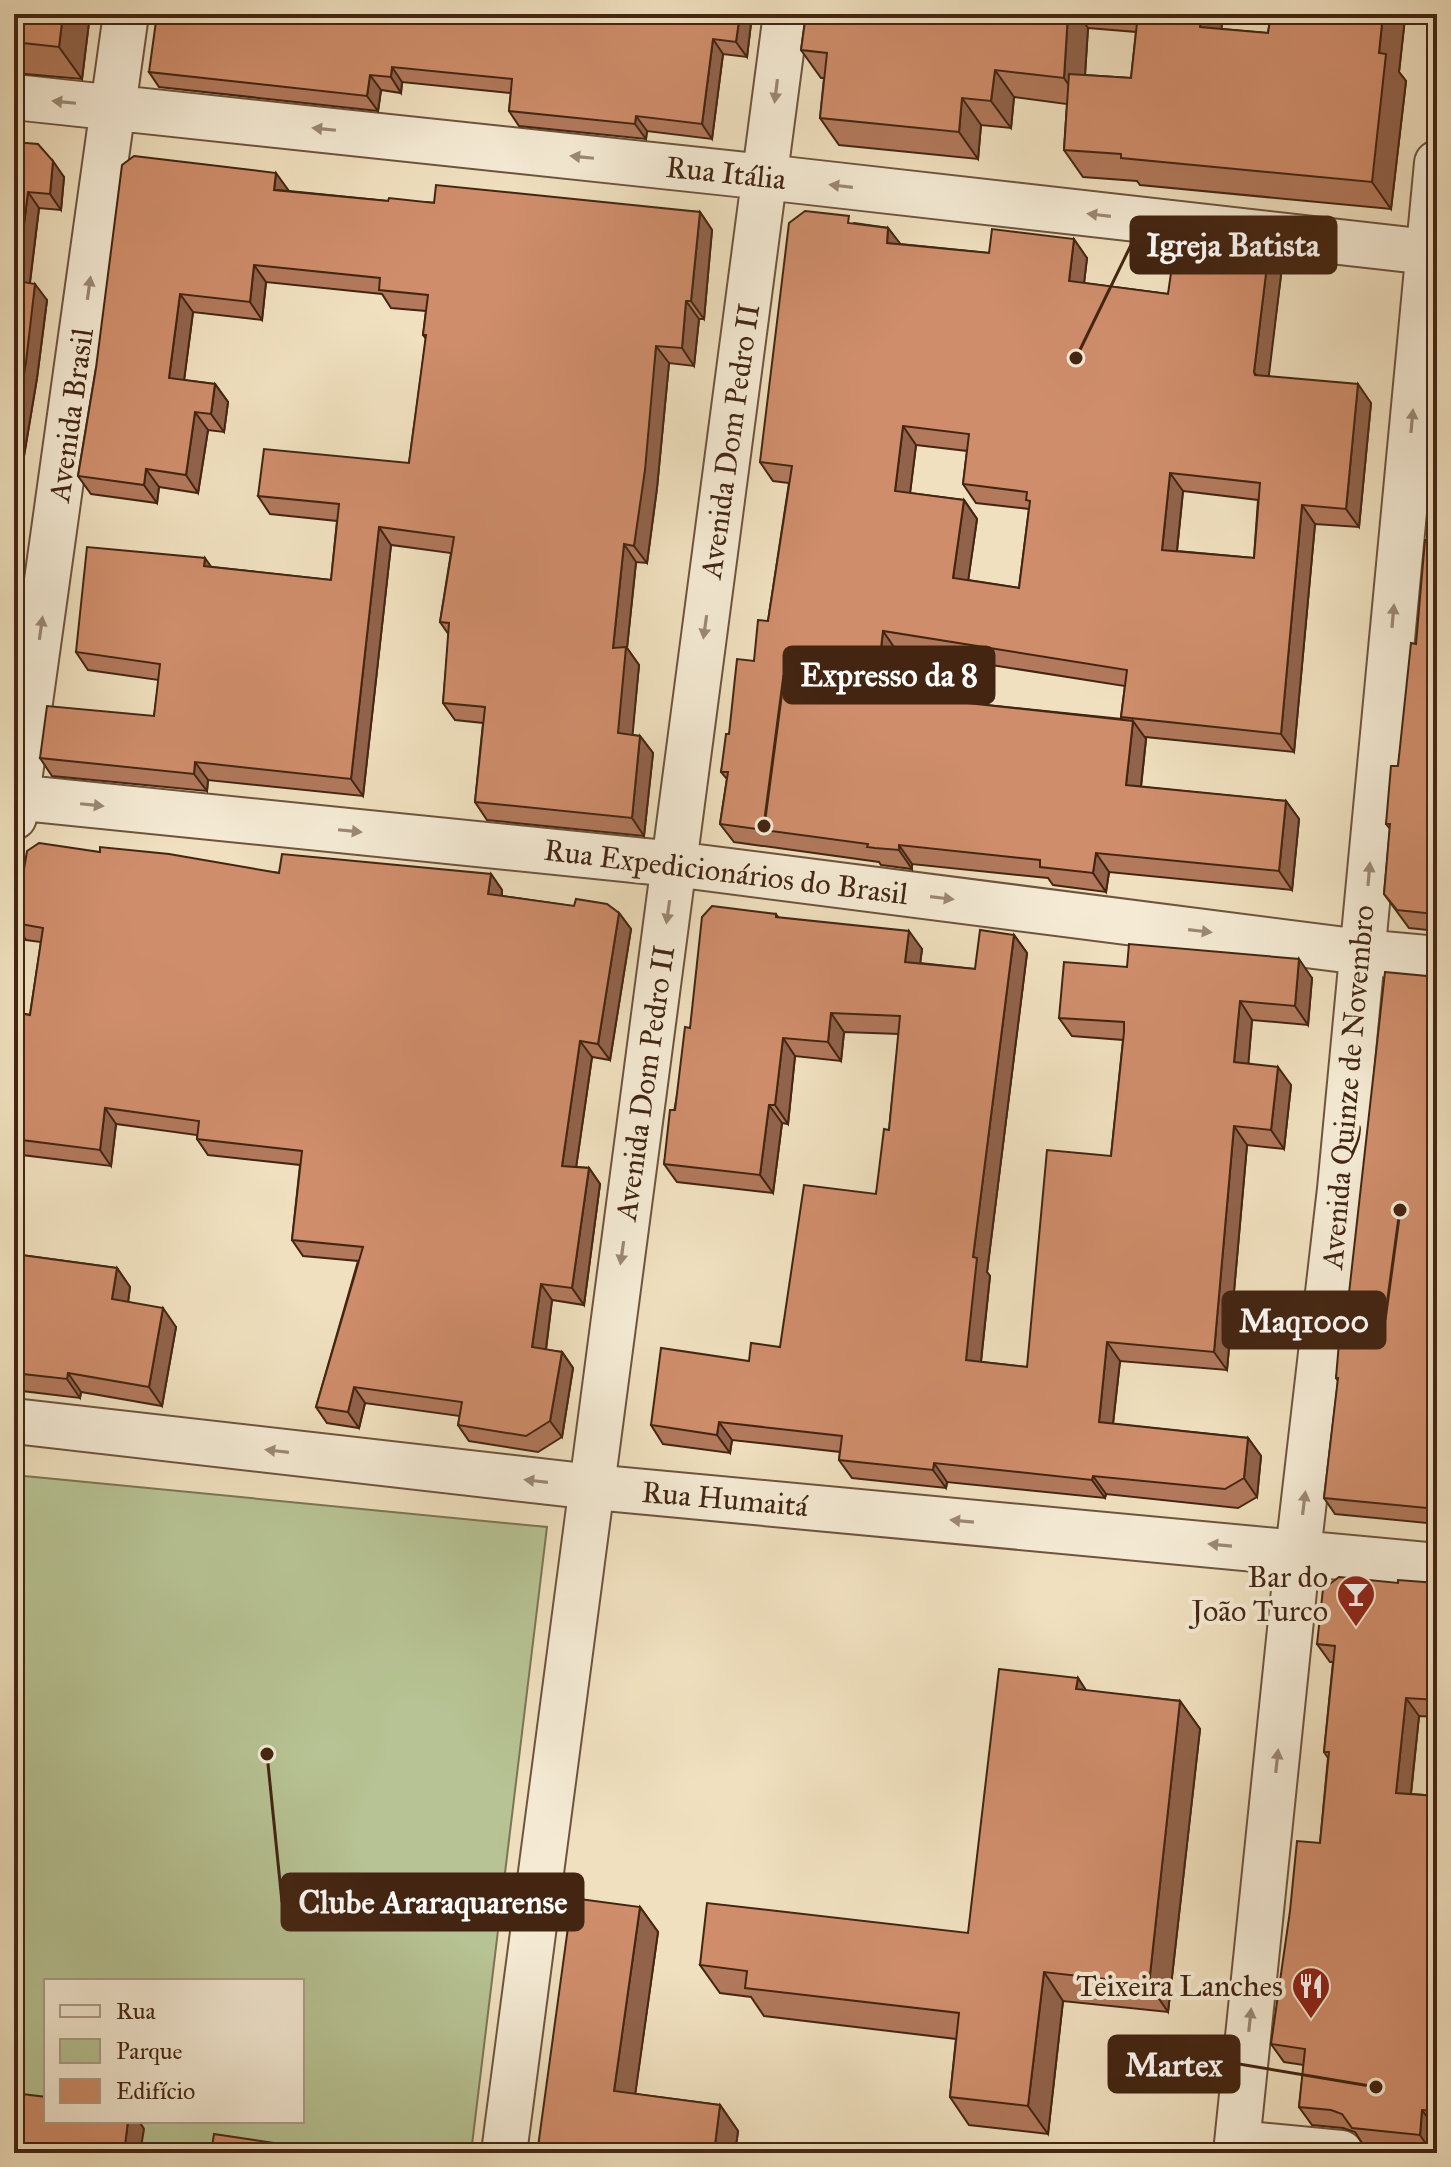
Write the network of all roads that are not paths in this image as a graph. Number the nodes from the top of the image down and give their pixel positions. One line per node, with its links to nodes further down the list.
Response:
1 (126, 14): 4 (street, Avenida Brasil)
2 (786, 14): 6 (street, Avenida Dom Pedro II, one-way to 6)
3 (14, 97): 4 (street, Rua Itália, one-way to 3)
4 (115, 107): 6 (street, Rua Itália, one-way to 4); 8 (street, Avenida Brasil, one-way to 4)
5 (1437, 163): 7 (street, Avenida Quinze de Novembro)
6 (765, 177): 7 (street, Rua Itália, one-way to 6); 9 (street, Avenida Dom Pedro II, one-way to 9)
7 (1432, 253): 10 (street, Avenida Quinze de Novembro, one-way to 7)
8 (15, 804): 9 (street, Rua Expedicionários do Brasil, one-way to 9)
9 (674, 864): 10 (street, Rua Expedicionários do Brasil, one-way to 10); 13 (street, Avenida Dom Pedro II, one-way to 13)
10 (1361, 952): 11 (street, Rua Expedicionários do Brasil); 14 (street, Avenida Quinze de Novembro, one-way to 10)
11 (1437, 959)
12 (14, 1421): 13 (street, Rua Humaitá, one-way to 12)
13 (593, 1487): 14 (street, Rua Humaitá, one-way to 13); 17 (street, Avenida Dom Pedro II)
14 (1298, 1552): 15 (street, Rua Humaitá); 16 (street, Avenida Quinze de Novembro, one-way to 14)
15 (1437, 1566)
16 (1237, 2148): 18 (street)
17 (504, 2153)
18 (1341, 2153)

